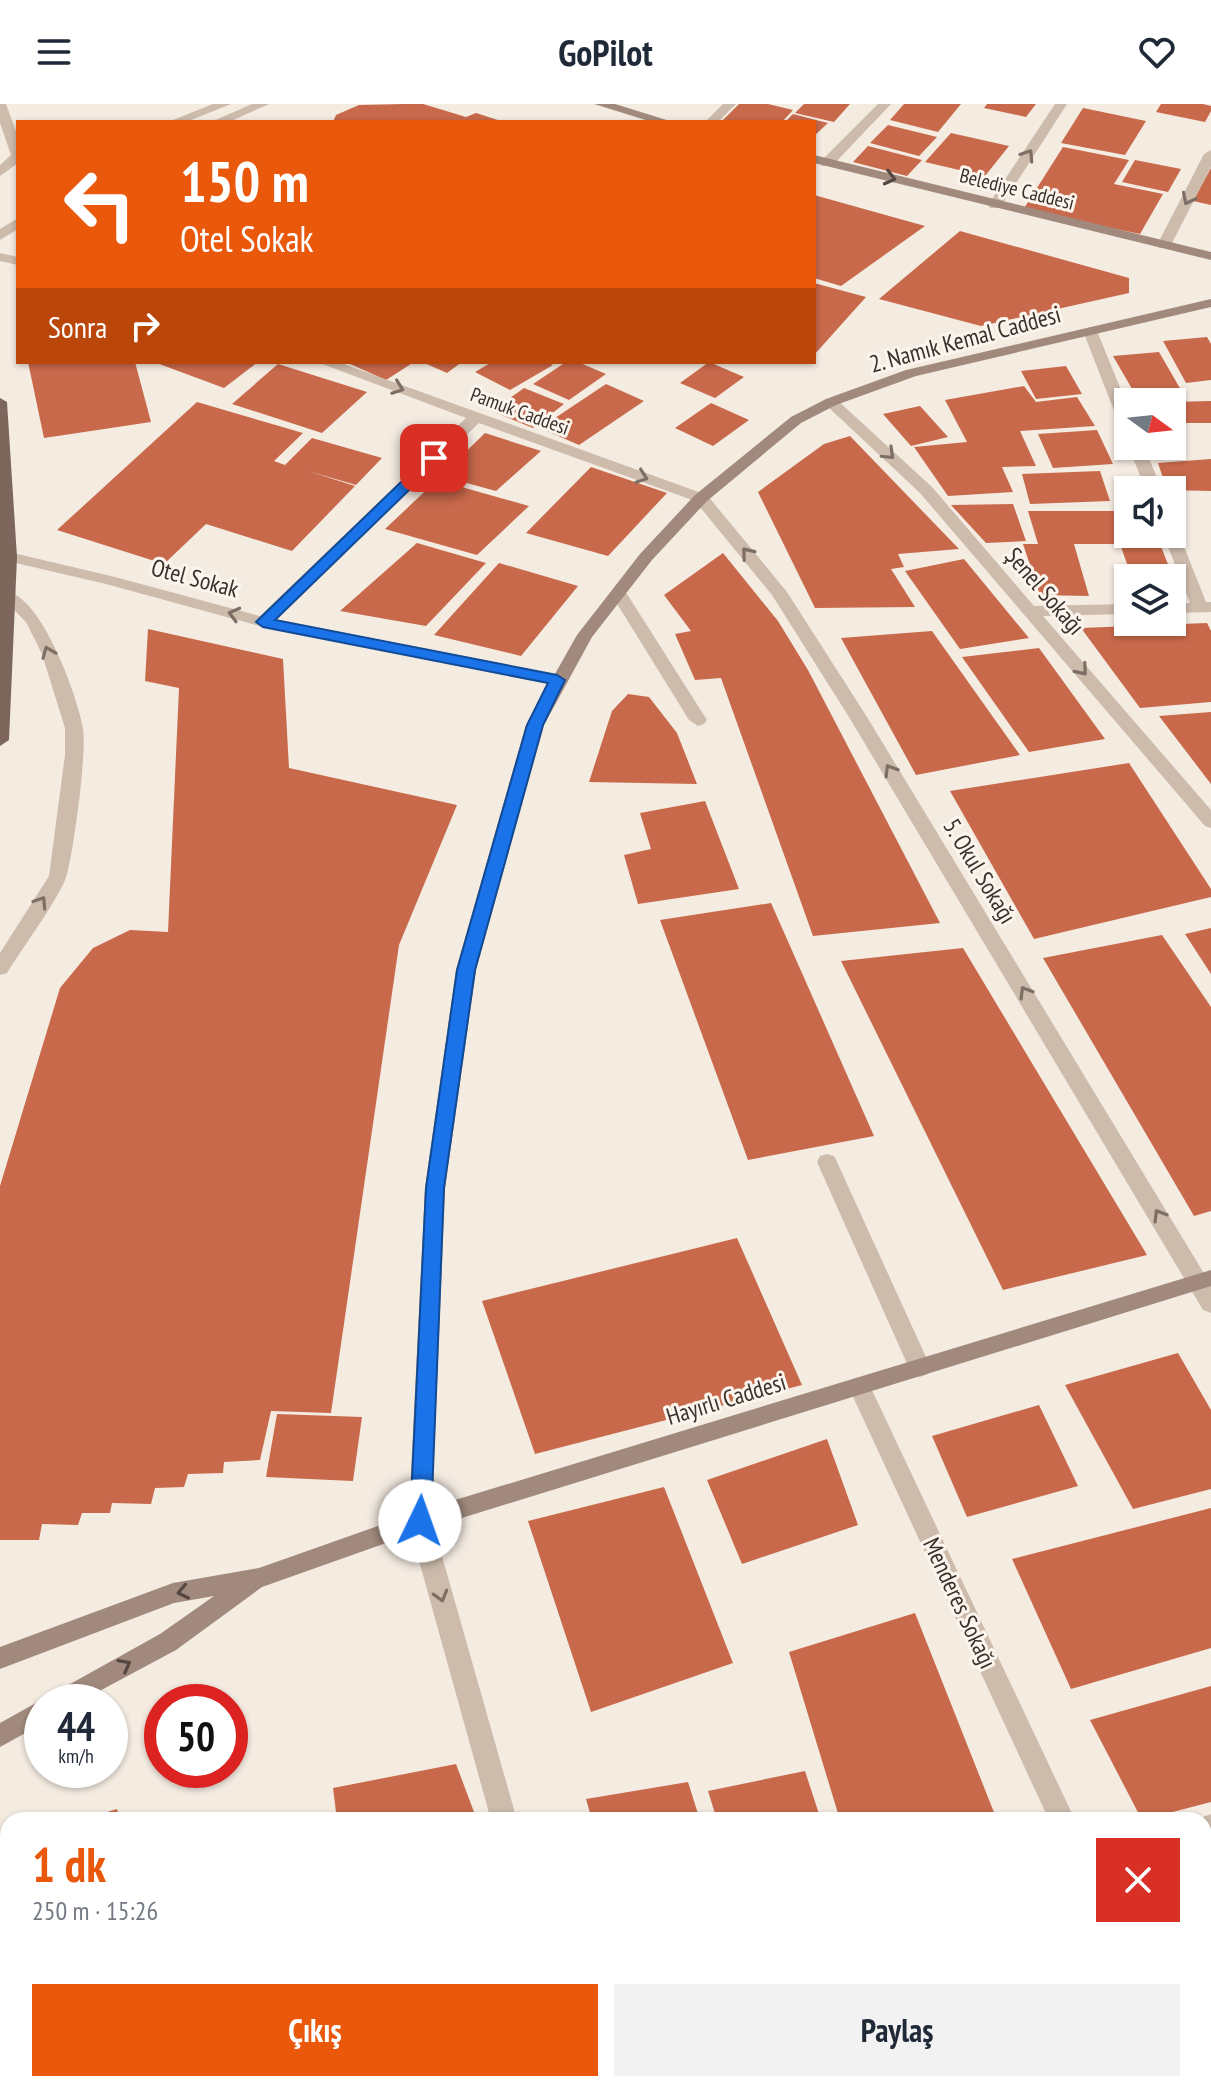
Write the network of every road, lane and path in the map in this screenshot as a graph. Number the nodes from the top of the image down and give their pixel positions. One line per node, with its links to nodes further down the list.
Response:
1 (0, 104): 13 (street)
2 (225, 104): 9 (street)
3 (263, 104): 10 (street)
4 (600, 104): 8 (main road)
5 (730, 104): 12 (street)
6 (885, 104): 16 (street)
7 (1061, 104): 18 (street, one-way to 7)
8 (624, 107): 11 (main road)
9 (180, 120)
10 (222, 120)
11 (661, 120)
12 (713, 120)
13 (16, 150)
14 (1211, 154): 21 (street, one-way to 21)
15 (16, 158): 17 (street)
16 (820, 161): 18 (main road, Belediye Caddesi, one-way to 18)
17 (0, 172)
18 (995, 205): 21 (main road, Belediye Caddesi)
19 (16, 224): 20 (street)
20 (0, 236)
21 (1164, 245): 22 (main road, Belediye Caddesi)
22 (1209, 257)
23 (1211, 303): 24 (main road, 2. Namık Kemal Caddesi)
24 (1090, 331): 26 (street); 28 (main road, 2. Namık Kemal Caddesi)
25 (330, 364): 29 (street, Pamuk Caddesi, one-way to 29)
26 (1114, 391)
27 (0, 402): 32 (main road)
28 (831, 402): 30 (main road, 2. Namık Kemal Caddesi); 38 (street, Şenel Sokağı, one-way to 38)
29 (476, 417): 30 (street, Pamuk Caddesi, one-way to 30); 39 (street)
30 (701, 498): 33 (main road, 2. Namık Kemal Caddesi); 46 (street, 5. Okul Sokağı, one-way to 30)
31 (1178, 548): 35 (street)
32 (9, 557): 34 (main road); 39 (street, Otel Sokak, one-way to 32)
33 (619, 594): 40 (main road, 2. Namık Kemal Caddesi); 41 (street)
34 (9, 597): 42 (main road); 44 (street, one-way to 34)
35 (1206, 607): 36 (street)
36 (1186, 608)
37 (1114, 609): 38 (street)
38 (1031, 611): 43 (street, Şenel Sokağı, one-way to 43)
39 (263, 622): 40 (street, Otel Sokak)
40 (557, 680): 50 (main road, 2. Namık Kemal Caddesi)
41 (698, 720)
42 (0, 740)
43 (1211, 822)
44 (0, 968)
45 (827, 1162): 48 (street)
46 (1205, 1280): 47 (street, 5. Okul Sokağı); 48 (main road, Hayırlı Caddesi)
47 (1211, 1304)
48 (920, 1368): 49 (main road, Hayırlı Caddesi)
49 (859, 1386): 50 (main road, Hayırlı Caddesi); 57 (street, Menderes Sokağı)
50 (420, 1521): 51 (main road, Hayırlı Caddesi); 56 (street, one-way to 56)
51 (259, 1578): 52 (main road, one-way to 52); 53 (main road, one-way to 51)
52 (0, 1658)
53 (90, 1684)
54 (24, 1722): 55 (main road)
55 (0, 1736)
56 (502, 1812)
57 (1058, 1812)

